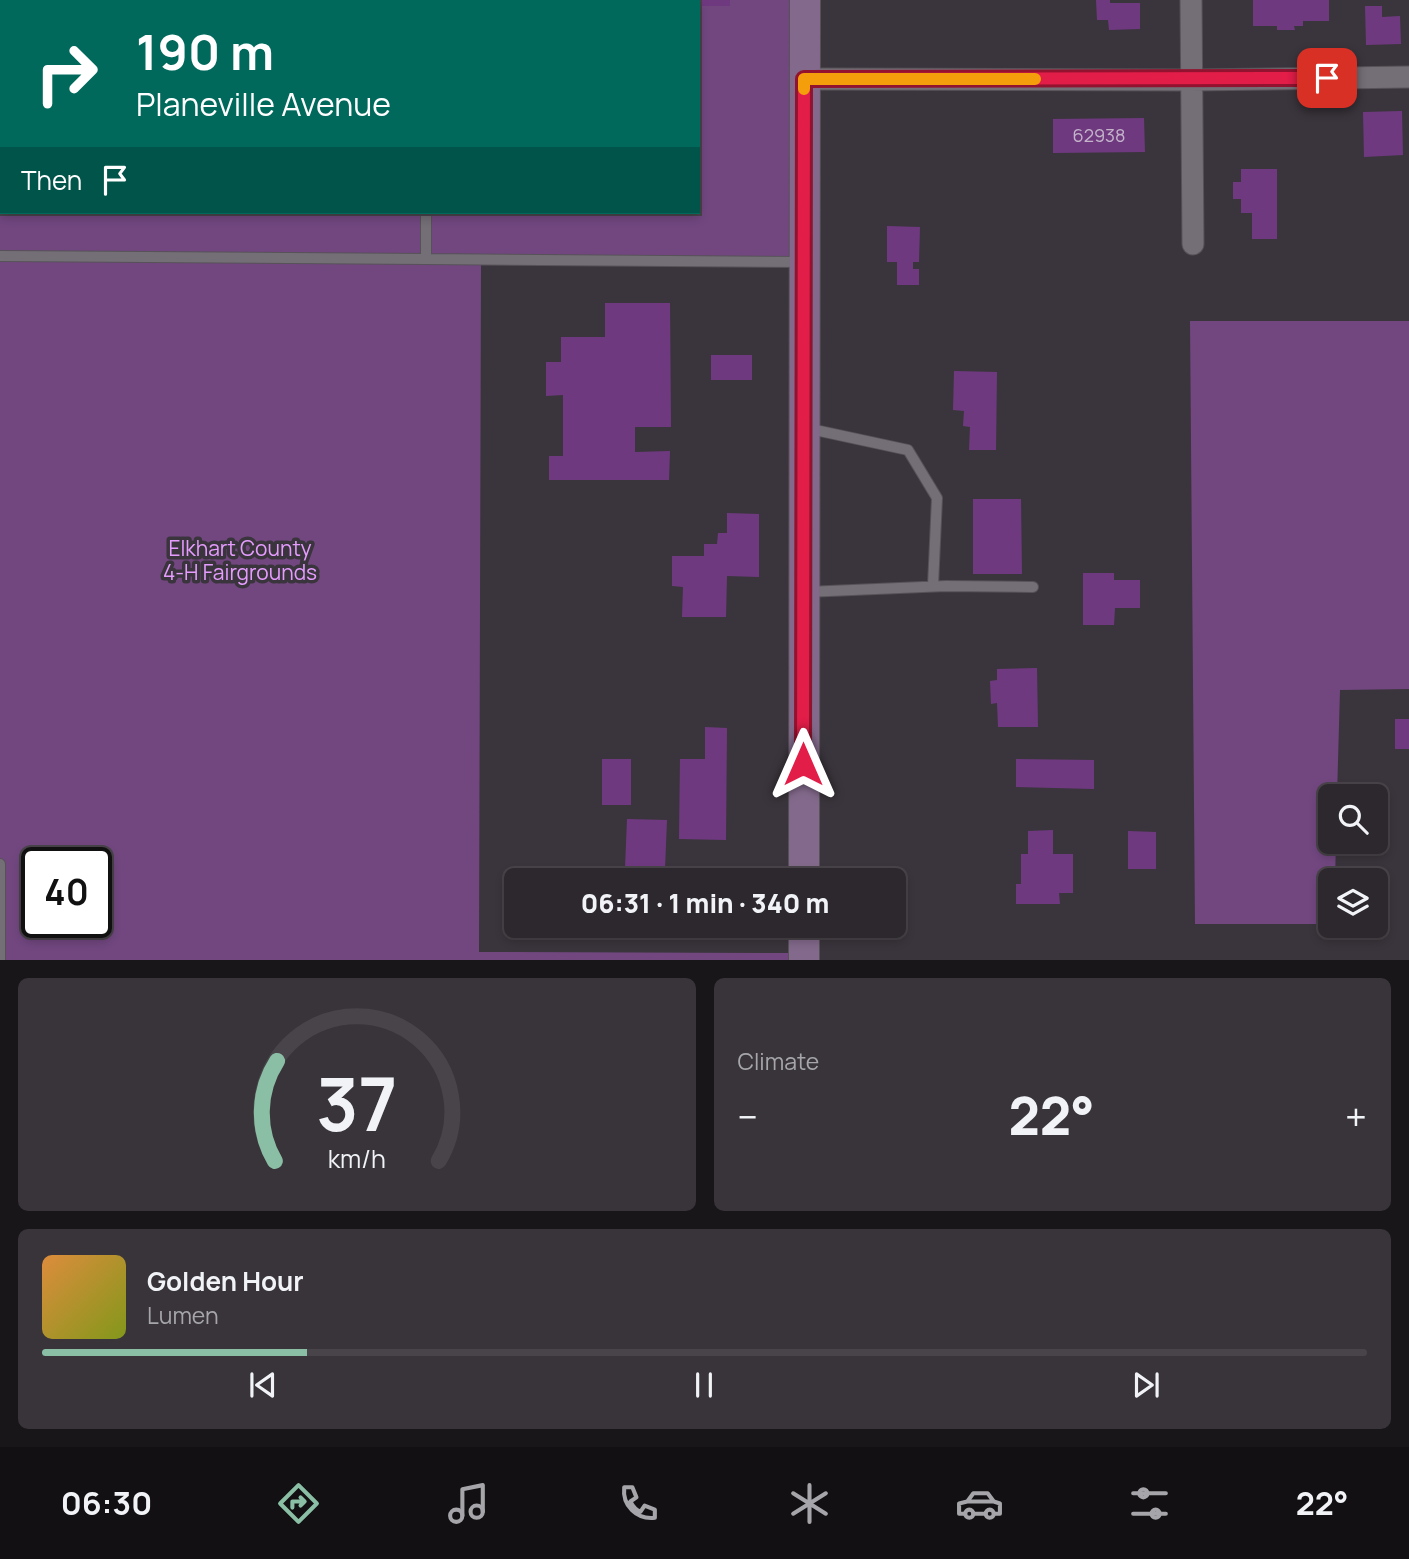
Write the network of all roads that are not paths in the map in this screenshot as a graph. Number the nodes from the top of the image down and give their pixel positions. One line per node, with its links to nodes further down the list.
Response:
1 (805, 0): 4 (street)
2 (1191, 0): 5 (street)
3 (1409, 77): 5 (street)
4 (804, 79): 5 (street); 10 (street)
5 (1191, 80): 7 (street)
6 (426, 214): 9 (lane)
7 (1194, 244)
8 (0, 256): 9 (lane)
9 (426, 259): 10 (lane)
10 (803, 262): 11 (street)
11 (803, 428): 12 (lane); 14 (street)
12 (933, 586): 13 (lane); 14 (lane)
13 (1033, 587)
14 (803, 592): 16 (street)
15 (0, 864): 19 (lane)
16 (804, 868)
17 (804, 938): 18 (street)
18 (804, 960)
19 (0, 961)

